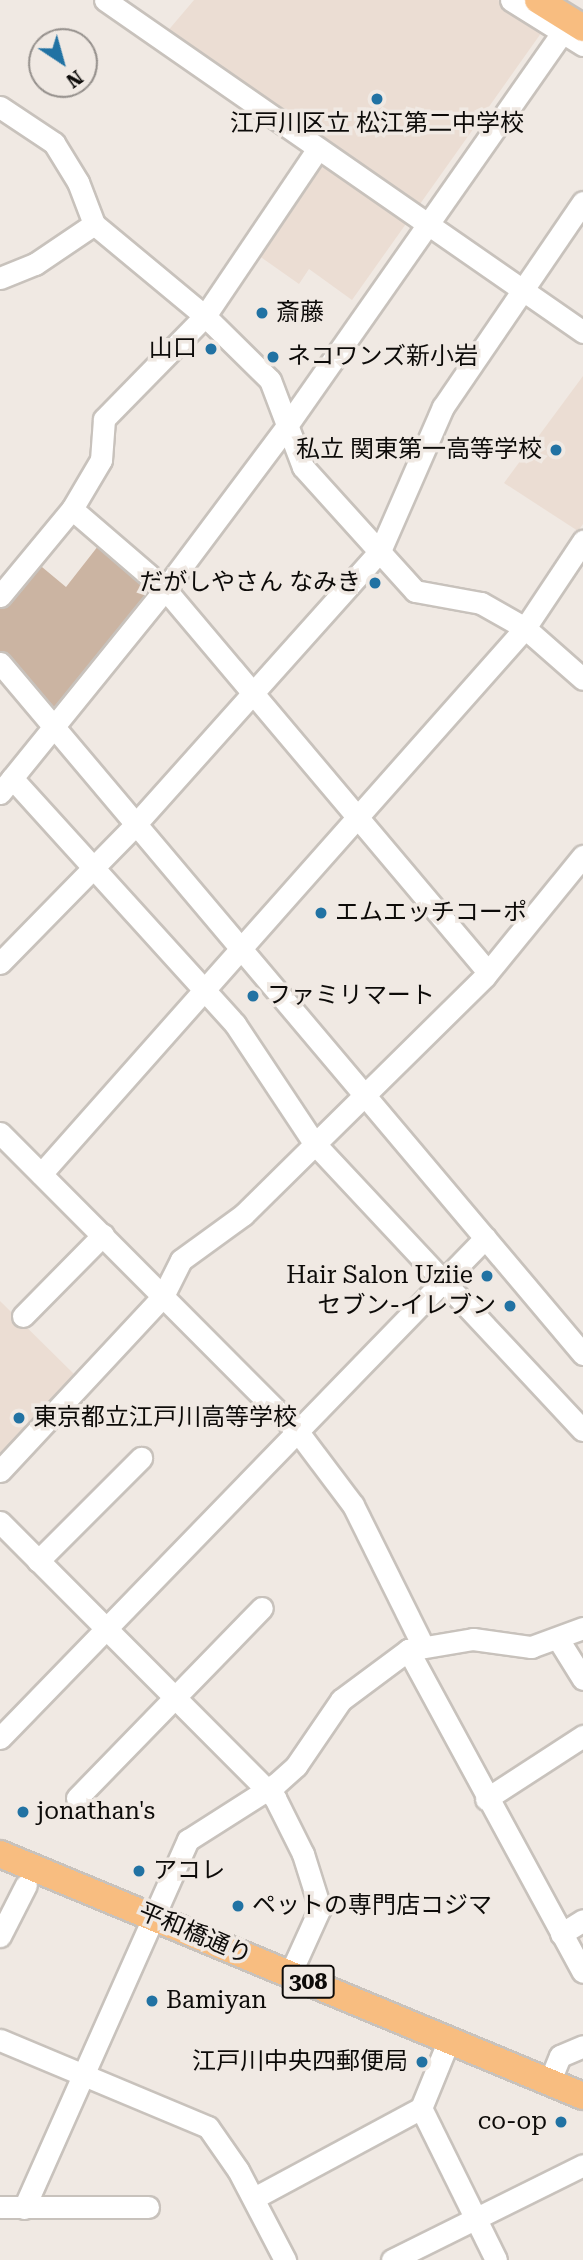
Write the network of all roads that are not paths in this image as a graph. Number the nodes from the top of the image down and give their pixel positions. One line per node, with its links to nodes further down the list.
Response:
1 (105, 0): 7 (street)
2 (512, 0): 4 (street)
3 (538, 0): 4 (main road)
4 (573, 30): 5 (street); 10 (street)
5 (583, 44)
6 (0, 107): 9 (street)
7 (317, 150): 10 (street); 13 (street)
8 (583, 202): 12 (street)
9 (94, 223): 11 (street); 13 (street)
10 (429, 226): 12 (street); 15 (street)
11 (0, 278)
12 (521, 290): 14 (street); 18 (street)
13 (205, 316): 15 (street); 16 (street)
14 (583, 332)
15 (286, 426): 18 (street); 19 (street)
16 (72, 509): 19 (street); 20 (street)
17 (583, 541): 21 (street)
18 (380, 551): 21 (street); 24 (street)
19 (165, 589): 24 (street); 25 (street)
20 (0, 596)
21 (525, 628): 23 (street); 27 (street)
22 (0, 663): 25 (street)
23 (583, 679)
24 (254, 693): 27 (street); 28 (street)
25 (54, 727): 26 (street); 28 (street)
26 (6, 786): 30 (street)
27 (358, 816): 31 (street); 33 (street)
28 (134, 826): 30 (street); 31 (street)
29 (583, 856): 33 (street)
30 (93, 867): 32 (street); 34 (street)
31 (241, 950): 34 (street); 35 (street)
32 (0, 963)
33 (488, 972): 35 (street)
34 (205, 989): 37 (street); 38 (street)
35 (361, 1094): 37 (street); 40 (street)
36 (0, 1133): 38 (street)
37 (314, 1143): 41 (street); 42 (street)
38 (41, 1174): 39 (street)
39 (103, 1235): 42 (street); 43 (street)
40 (485, 1238): 41 (street); 44 (street)
41 (444, 1281): 45 (street); 46 (street)
42 (163, 1296): 46 (street); 48 (street)
43 (23, 1316)
44 (583, 1354)
45 (583, 1430)
46 (298, 1432): 53 (street); 55 (street)
47 (141, 1458): 50 (street)
48 (0, 1471)
49 (0, 1522): 50 (street)
50 (38, 1561): 53 (street)
51 (262, 1608): 57 (street)
52 (583, 1628): 54 (street)
53 (105, 1630): 57 (street); 59 (street)
54 (558, 1639): 55 (street); 56 (street)
55 (415, 1647): 60 (street); 62 (street)
56 (583, 1679)
57 (175, 1697): 60 (street); 61 (street)
58 (583, 1736): 62 (street)
59 (0, 1738)
60 (268, 1789): 65 (street); 70 (street)
61 (77, 1798)
62 (486, 1799): 67 (street)
63 (0, 1854): 65 (main road, 平和橋通り / 308)
64 (26, 1885): 68 (street)
65 (153, 1916): 70 (main road, 平和橋通り / 308); 74 (street)
66 (583, 1920): 67 (street)
67 (561, 1934): 69 (street)
68 (0, 1936)
69 (583, 1972)
70 (290, 1974): 72 (main road, 平和橋通り / 308)
71 (0, 2040): 74 (street)
72 (448, 2042): 75 (main road, 平和橋通り / 308); 77 (street)
73 (583, 2046): 75 (street)
74 (83, 2074): 79 (street); 82 (street)
75 (549, 2083): 76 (main road, 平和橋通り / 308)
76 (583, 2096)
77 (421, 2108): 79 (street); 83 (street)
78 (583, 2165): 83 (street)
79 (254, 2198): 84 (street)
80 (0, 2207): 82 (street)
81 (148, 2207): 82 (street)
82 (24, 2208)
83 (476, 2219): 85 (street); 86 (street)
84 (285, 2260)
85 (392, 2260)
86 (496, 2260)

